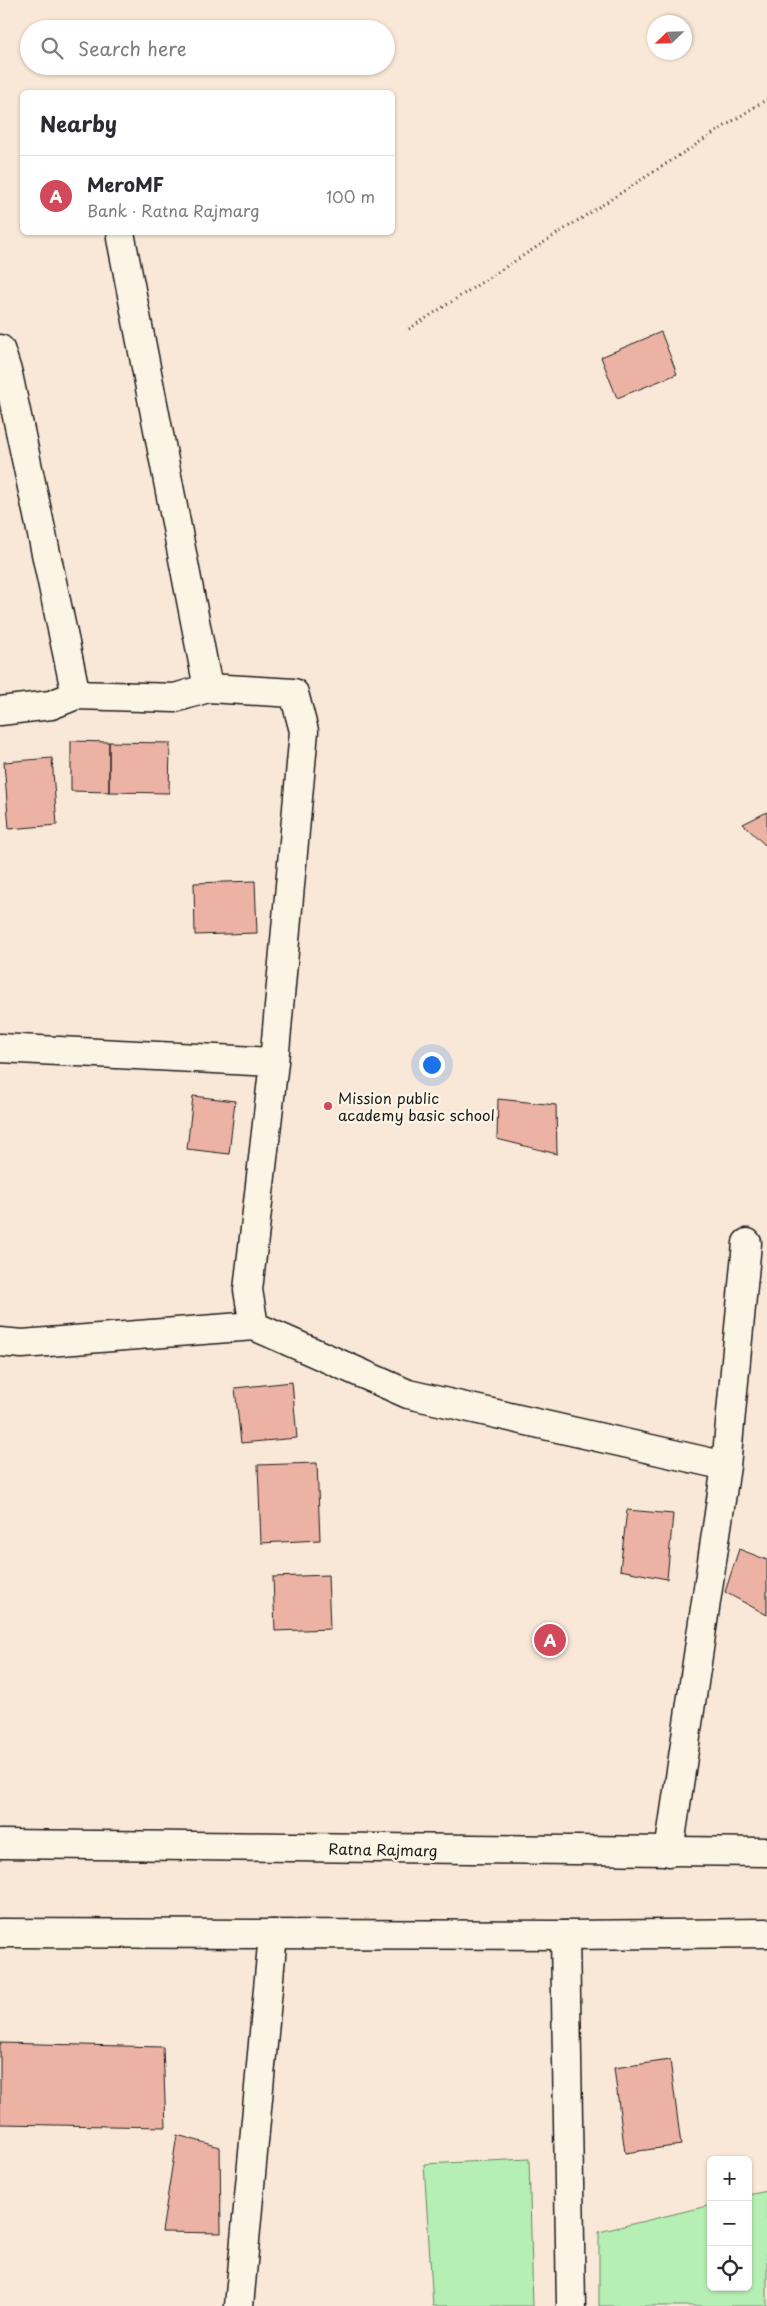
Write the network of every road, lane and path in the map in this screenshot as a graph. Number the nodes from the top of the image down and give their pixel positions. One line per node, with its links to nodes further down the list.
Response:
1 (767, 99): 3 (path)
2 (121, 238): 5 (main road)
3 (409, 330)
4 (0, 349): 6 (main road)
5 (208, 688): 6 (main road); 9 (main road)
6 (76, 695): 7 (main road)
7 (0, 711)
8 (0, 1048): 9 (main road)
9 (274, 1062): 11 (main road)
10 (747, 1243): 13 (main road)
11 (254, 1326): 12 (main road); 13 (main road)
12 (0, 1342)
13 (726, 1466): 15 (main road)
14 (0, 1844): 15 (main road, Ratna Rajmarg)
15 (669, 1852): 16 (main road, Ratna Rajmarg)
16 (767, 1852)
17 (0, 1932): 19 (main road)
18 (767, 1933): 20 (main road)
19 (273, 1934): 20 (main road); 21 (main road)
20 (565, 1935): 22 (main road)
21 (239, 2306)
22 (571, 2306)

